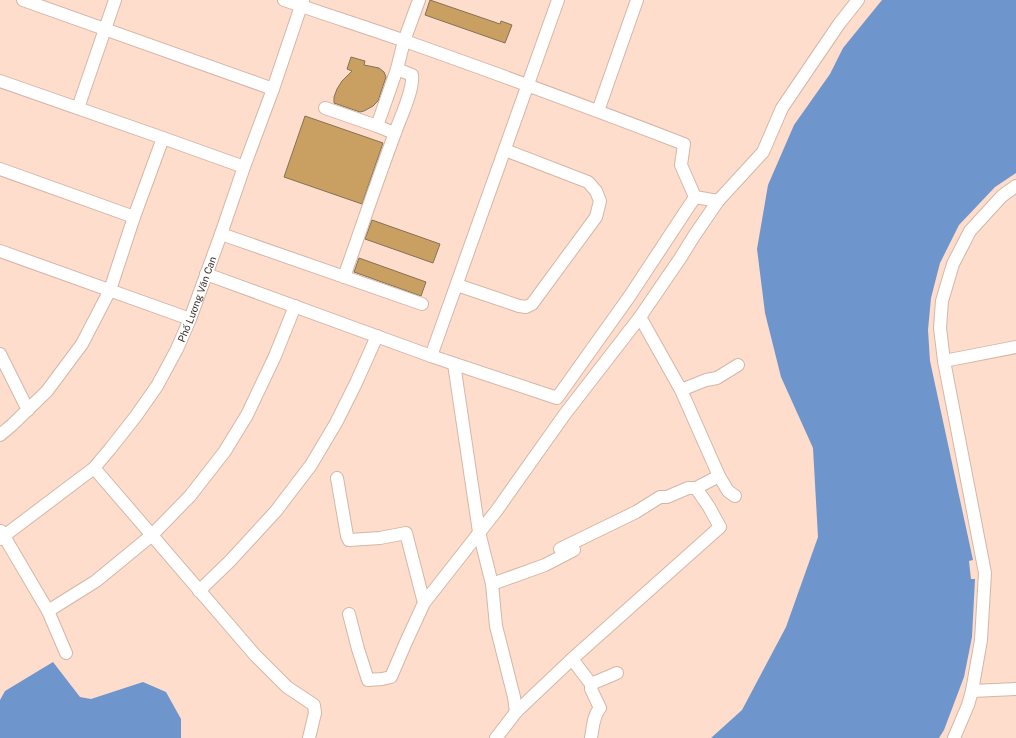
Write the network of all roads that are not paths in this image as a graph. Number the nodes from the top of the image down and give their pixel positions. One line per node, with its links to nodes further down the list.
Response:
1 (23, 0): 9 (street)
2 (115, 0): 9 (street)
3 (284, 0): 8 (street)
4 (420, 0): 10 (street)
5 (558, 0): 13 (street)
6 (637, 0): 17 (street)
7 (858, 0): 26 (street)
8 (302, 3): 10 (street); 14 (street, Phố Lương Văn Can)
9 (105, 29): 14 (street); 15 (street)
10 (404, 41): 11 (street); 13 (street)
11 (397, 69): 18 (street); 19 (street)
12 (0, 81): 15 (street)
13 (528, 86): 17 (street); 21 (street)
14 (273, 89): 22 (street, Phố Lương Văn Can)
15 (78, 108): 20 (street)
16 (325, 108): 18 (street)
17 (598, 111): 25 (street)
18 (377, 126): 19 (street)
19 (394, 133): 33 (street)
20 (163, 138): 22 (street); 27 (street)
21 (505, 150): 34 (street); 34 (street)
22 (244, 167): 28 (street, Phố Lương Văn Can)
23 (0, 169): 27 (street)
24 (1016, 186): 44 (street)
25 (695, 197): 26 (street); 29 (street)
26 (718, 201): 30 (street)
27 (134, 217): 35 (street)
28 (221, 234): 32 (street, Phố Lương Văn Can); 33 (street)
29 (670, 234): 30 (street); 48 (street)
30 (687, 247): 38 (street)
31 (0, 251): 35 (street)
32 (206, 274): 37 (street); 39 (street, Phố Lương Văn Can)
33 (344, 277): 36 (street)
34 (457, 285): 43 (street)
35 (110, 290): 39 (street); 49 (street)
36 (422, 304)
37 (294, 306): 40 (street); 59 (street)
38 (640, 317): 47 (street); 50 (street)
39 (190, 319): 52 (street, Phố Lương Văn Can)
40 (378, 336): 43 (street); 63 (street)
41 (1016, 347): 44 (street)
42 (0, 354): 49 (street)
43 (431, 356): 45 (street)
44 (944, 361): 72 (street)
45 (454, 364): 48 (street); 57 (street)
46 (738, 365): 47 (street)
47 (681, 390): 53 (street)
48 (557, 398): 50 (street)
49 (28, 410): 51 (street)
50 (565, 414): 57 (street)
51 (0, 435)
52 (94, 468): 58 (street, Phố Lương Văn Can); 59 (street)
53 (719, 476): 55 (street); 56 (street)
54 (337, 478): 64 (street)
55 (696, 488): 61 (street); 68 (street)
56 (735, 496)
57 (480, 532): 62 (street); 64 (street)
58 (1, 535): 65 (street)
59 (152, 535): 63 (street); 65 (street)
60 (596, 538): 62 (street)
61 (560, 549)
62 (492, 584): 73 (street)
63 (199, 591): 74 (street)
64 (424, 603): 66 (street)
65 (48, 611): 67 (street)
66 (349, 614)
67 (66, 653)
68 (572, 659): 70 (street); 73 (street)
69 (617, 673): 70 (street)
70 (591, 684): 76 (street)
71 (1016, 688): 72 (street)
72 (972, 691): 77 (street)
73 (516, 712): 75 (street)
74 (308, 738)
75 (496, 738)
76 (591, 738)
77 (954, 738)

